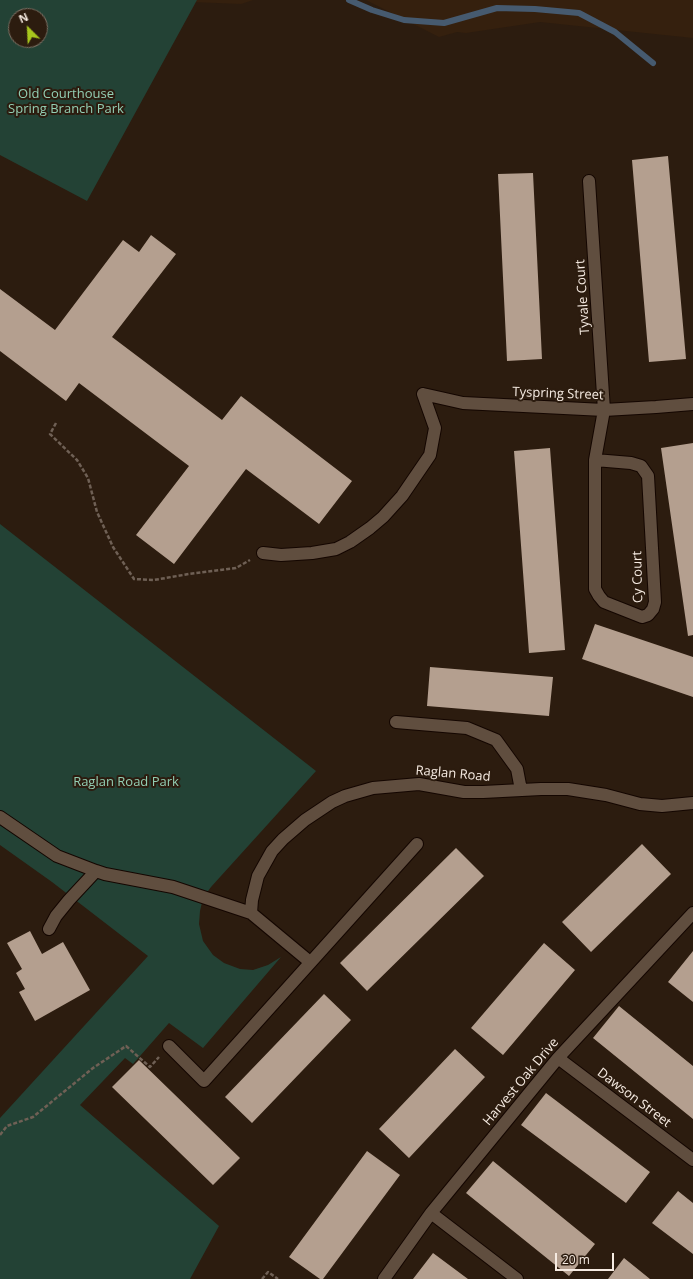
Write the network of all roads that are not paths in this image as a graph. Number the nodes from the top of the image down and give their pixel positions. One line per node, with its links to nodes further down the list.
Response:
1 (589, 181): 3 (street, Tyvale Court)
2 (693, 404): 3 (street, Tyspring Street)
3 (604, 410): 4 (street, Cy Court); 5 (street, Tyspring Street)
4 (595, 460): 4 (street, Cy Court)
5 (263, 553)
6 (396, 722): 7 (street)
7 (521, 790): 8 (street, Raglan Road); 12 (street, Raglan Road)
8 (693, 803)
9 (0, 817): 11 (street)
10 (416, 844): 15 (street)
11 (96, 871): 12 (street); 14 (street)
12 (251, 913): 15 (street)
13 (693, 913): 17 (street, Harvest Oak Drive)
14 (49, 929)
15 (310, 962): 16 (street)
16 (169, 1046)
17 (558, 1058): 18 (street, Dawson Street); 19 (street, Harvest Oak Drive)
18 (693, 1160)
19 (431, 1213): 20 (street, Harvest Oak Drive); 21 (street)
20 (384, 1279)
21 (517, 1279)

